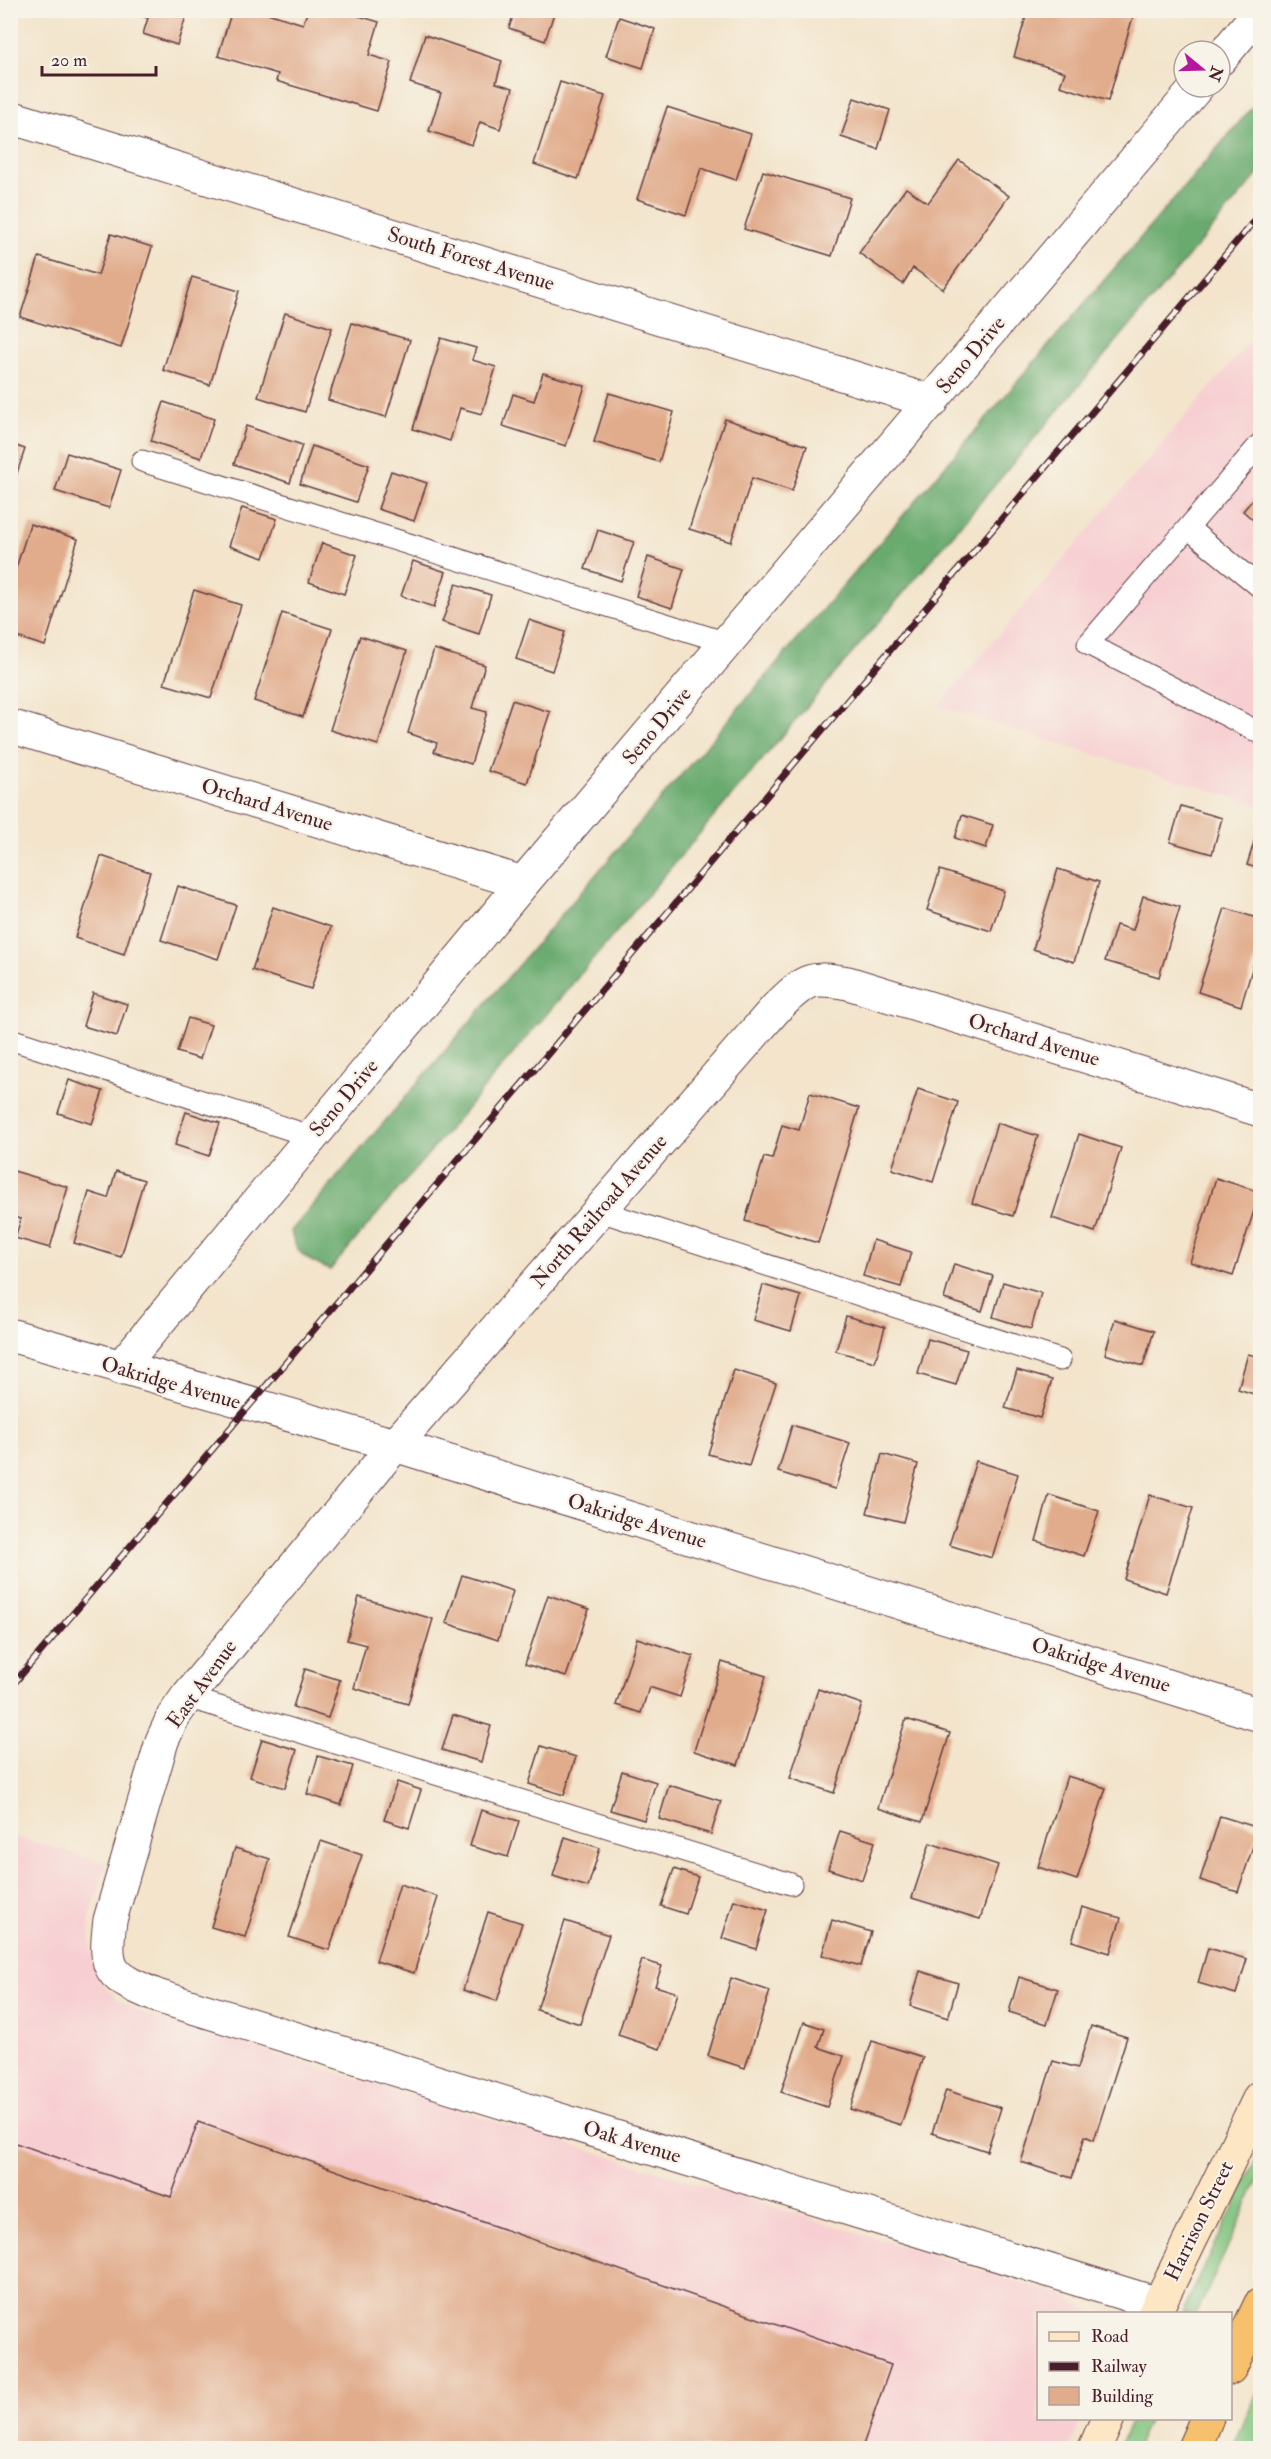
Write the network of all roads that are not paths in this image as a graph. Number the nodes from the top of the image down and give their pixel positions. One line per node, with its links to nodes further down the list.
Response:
1 (1260, 11): 2 (street)
2 (1232, 45)
3 (1187, 99): 5 (street, Seno Drive)
4 (10, 117): 5 (street, South Forest Avenue)
5 (932, 402): 10 (street, Seno Drive)
6 (1260, 444): 8 (lane)
7 (142, 461): 10 (lane)
8 (1188, 528): 9 (lane); 12 (lane)
9 (1260, 587)
10 (727, 643): 13 (street, Seno Drive)
11 (10, 726): 13 (street, Orchard Avenue)
12 (1260, 733)
13 (523, 883): 17 (street, Seno Drive)
14 (806, 980): 16 (street, Orchard Avenue); 18 (street, North Railroad Avenue)
15 (10, 1039): 17 (lane)
16 (1260, 1110)
17 (313, 1137): 21 (street, Seno Drive)
18 (600, 1211): 20 (lane); 22 (street, North Railroad Avenue)
19 (10, 1335): 21 (street, Oakridge Avenue)
20 (1060, 1360)
21 (120, 1368): 22 (street, Oakridge Avenue)
22 (395, 1445): 23 (street, East Avenue); 24 (street, Oakridge Avenue)
23 (187, 1697): 25 (lane); 26 (street, East Avenue)
24 (1260, 1715)
25 (791, 1884)
26 (111, 1969): 29 (street, Oak Avenue)
27 (1260, 2097): 29 (main road, Harrison Street)
28 (1260, 2305): 30 (highway)
29 (1156, 2309)
30 (1232, 2364)
31 (1107, 2420): 33 (main road)
32 (1206, 2420): 34 (highway)
33 (1095, 2448)
34 (1194, 2448)

